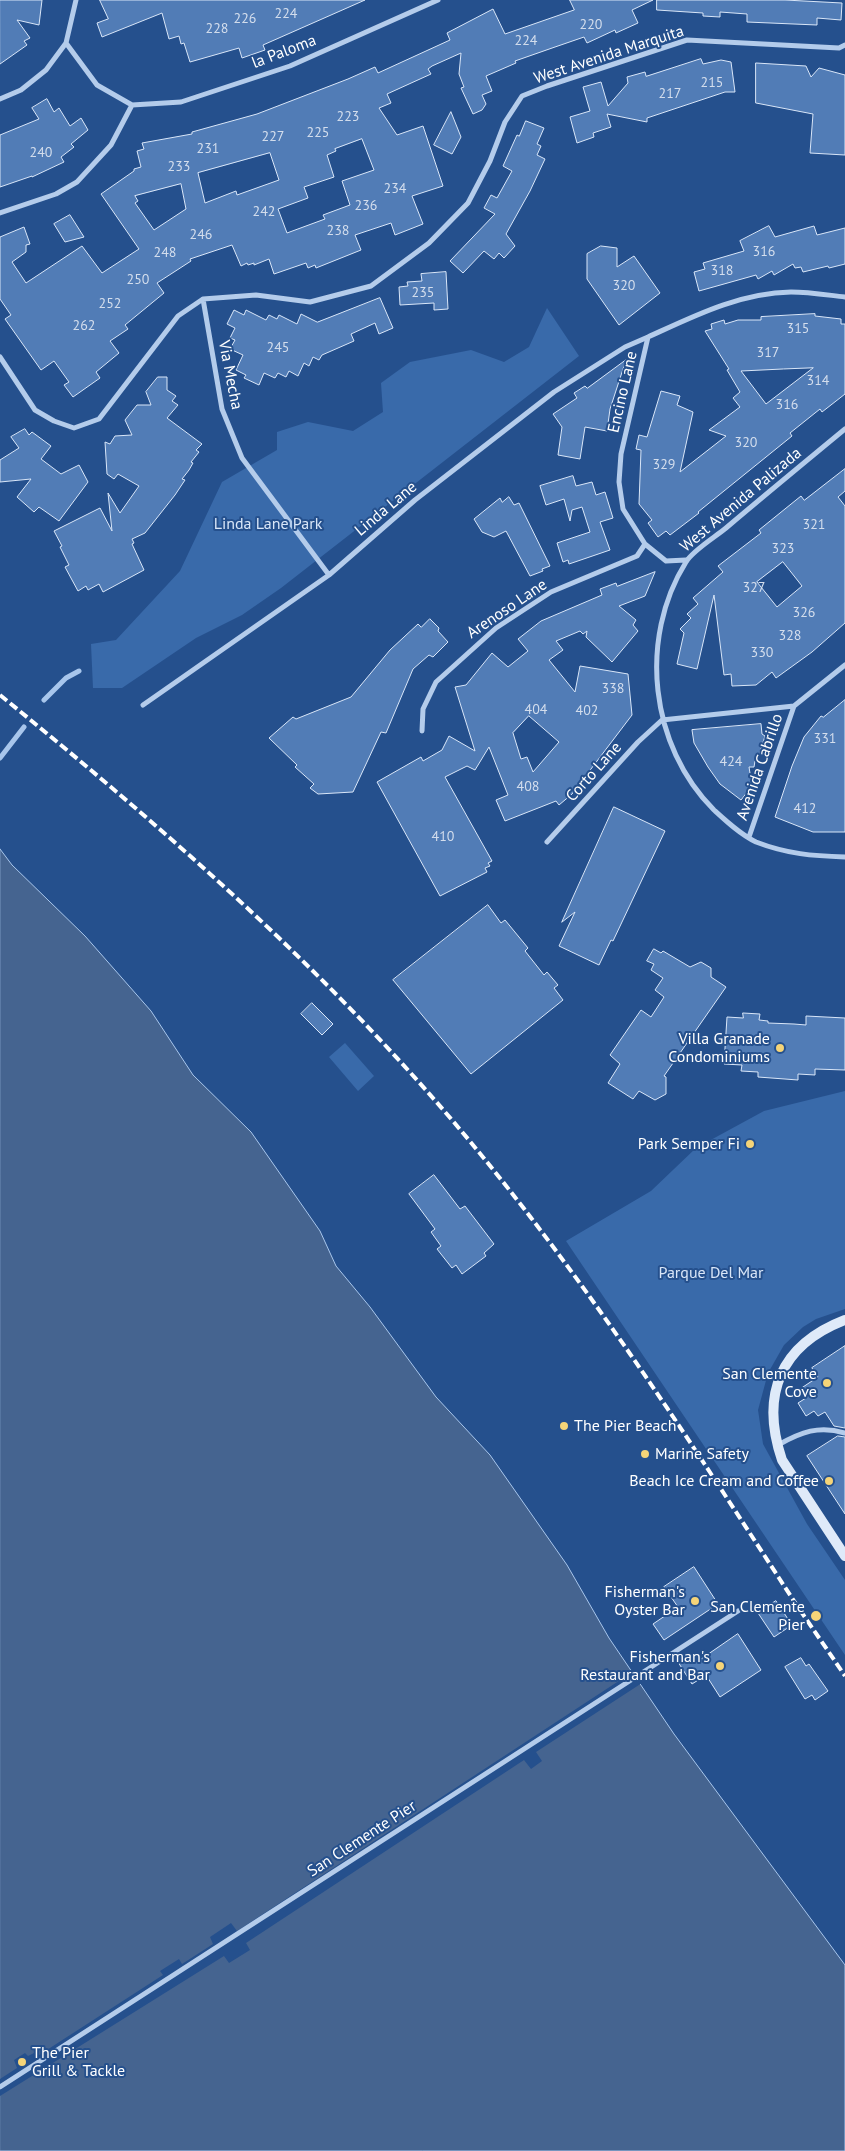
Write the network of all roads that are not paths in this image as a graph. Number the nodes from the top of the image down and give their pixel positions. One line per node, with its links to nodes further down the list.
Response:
1 (76, 0): 3 (street)
2 (438, 0): 6 (street, la Paloma)
3 (66, 42): 5 (street); 6 (street)
4 (845, 45): 9 (street, West Avenida Marquita)
5 (0, 99)
6 (132, 105): 7 (street)
7 (0, 213)
8 (845, 297): 10 (street, Encino Lane)
9 (203, 299): 11 (street, West Avenida Marquita); 15 (street, Via Mecha)
10 (648, 337): 13 (street, Encino Lane); 15 (street, Linda Lane)
11 (0, 357)
12 (845, 429): 14 (street, West Avenida Palizada)
13 (644, 544): 14 (street, Encino Lane); 20 (street, Arenoso Lane)
14 (686, 560): 19 (street, West Avenida Palizada)
15 (329, 575): 17 (street, Linda Lane)
16 (845, 665): 18 (street, Avenida Cabrillo)
17 (143, 705)
18 (794, 706): 19 (street, Avenida Cabrillo); 21 (street, Avenida Cabrillo)
19 (662, 720): 21 (street, West Avenida Palizada); 22 (street, Corto Lane)
20 (422, 731)
21 (749, 837): 23 (street, West Avenida Palizada)
22 (547, 842)
23 (845, 857)
24 (845, 1320): 26 (main road)
25 (845, 1433): 26 (street)
26 (777, 1445): 27 (main road)
27 (845, 1556)
28 (738, 1611): 29 (street, San Clemente Pier)
29 (0, 2087)

